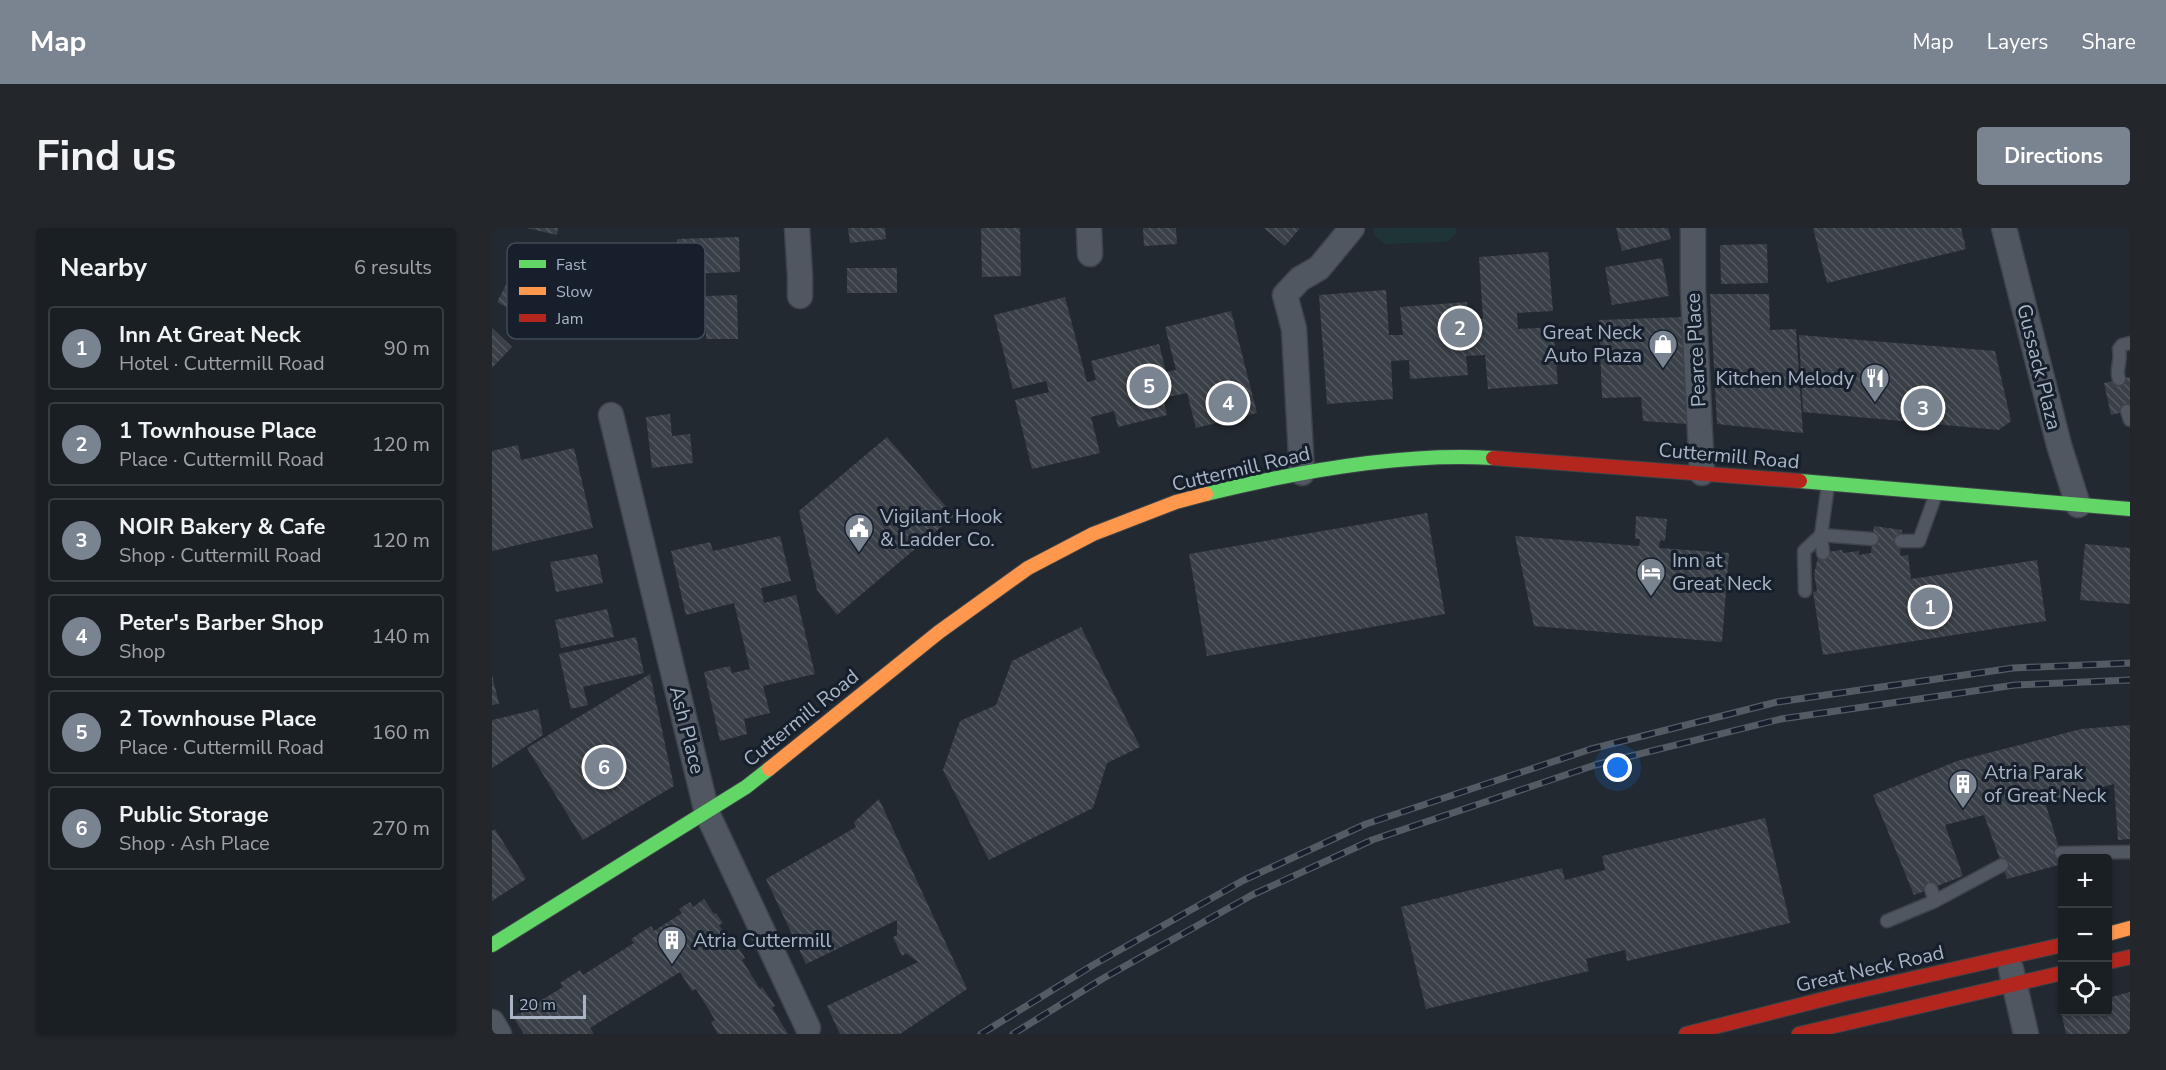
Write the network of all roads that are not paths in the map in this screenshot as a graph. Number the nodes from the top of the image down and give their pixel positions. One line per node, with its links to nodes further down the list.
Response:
1 (797, 228): 7 (street)
2 (1089, 228): 6 (street)
3 (1352, 228): 13 (street)
4 (1693, 228): 12 (street, Pearce Place)
5 (2004, 228): 16 (street, Gussack Plaza)
6 (1090, 254)
7 (800, 296)
8 (2130, 344): 9 (lane)
9 (2126, 362): 10 (lane)
10 (2119, 379)
11 (611, 415): 23 (street, Ash Place)
12 (1702, 473): 13 (main road, Cuttermill Road); 14 (main road, Cuttermill Road)
13 (1302, 474): 23 (main road, Cuttermill Road)
14 (1828, 484): 15 (main road, Cuttermill Road); 18 (lane)
15 (1936, 493): 16 (main road, Cuttermill Road); 20 (lane)
16 (2078, 505): 17 (main road, Cuttermill Road)
17 (2130, 509)
18 (1821, 535): 19 (lane); 21 (lane); 22 (lane)
19 (1872, 539)
20 (1901, 541)
21 (1823, 552)
22 (1805, 591)
23 (708, 813): 30 (main road, Cuttermill Road); 38 (street, Ash Place)
24 (2130, 852): 25 (lane)
25 (2061, 853)
26 (2002, 865): 27 (lane)
27 (1887, 921)
28 (2130, 928): 29 (main road)
29 (2112, 933)
30 (492, 945)
31 (2058, 946): 33 (main road, Great Neck Road)
32 (2130, 957): 34 (main road)
33 (2008, 958): 36 (street); 41 (main road, Great Neck Road)
34 (2112, 961)
35 (2058, 974): 36 (main road)
36 (2014, 985): 39 (main road); 43 (street)
37 (492, 1022): 40 (street)
38 (808, 1028)
39 (1834, 1030): 42 (main road)
40 (499, 1034)
41 (1686, 1034)
42 (1799, 1034)
43 (2026, 1034)

